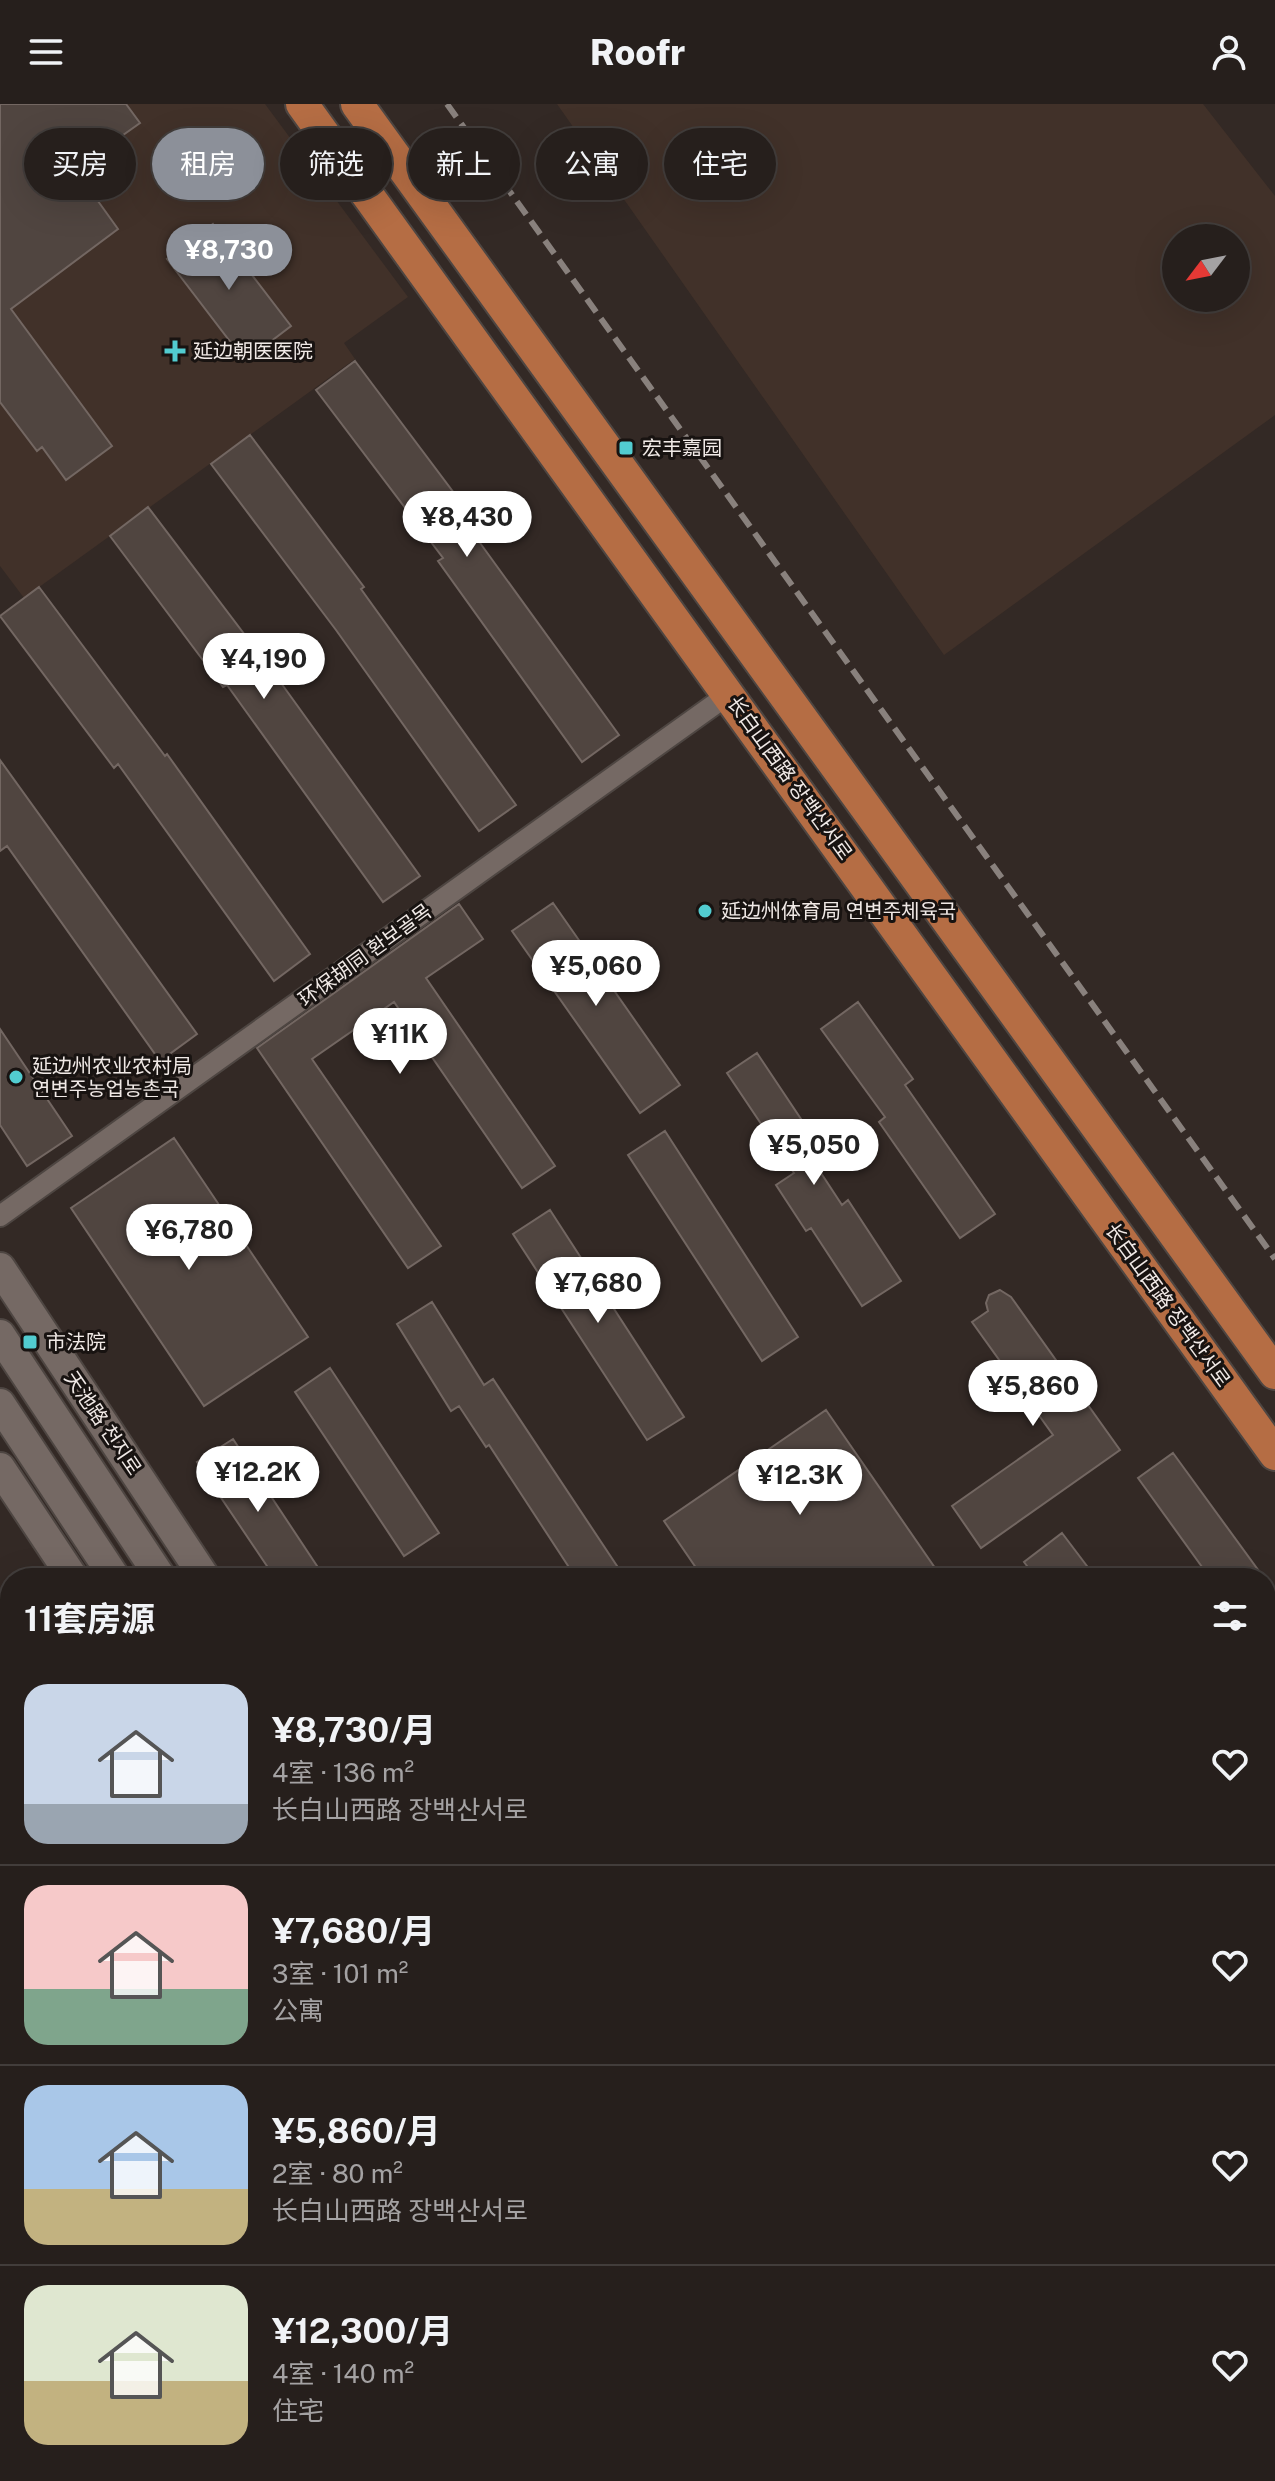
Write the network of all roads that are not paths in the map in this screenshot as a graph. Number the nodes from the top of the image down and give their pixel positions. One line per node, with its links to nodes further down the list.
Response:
1 (302, 104): 3 (main road, 长白山西路 장백산서로)
2 (357, 104): 7 (main road)
3 (729, 694): 4 (street, 环保胡同 환보골목); 9 (main road, 长白山西路 장백산서로)
4 (0, 1216)
5 (0, 1268): 14 (street, 天池路 천지로)
6 (0, 1335): 13 (street, 天池路 천지로)
7 (1275, 1373)
8 (0, 1404): 12 (street)
9 (1275, 1454)
10 (0, 1468): 11 (street)
11 (66, 1568)
12 (108, 1568)
13 (154, 1568)
14 (198, 1568)

